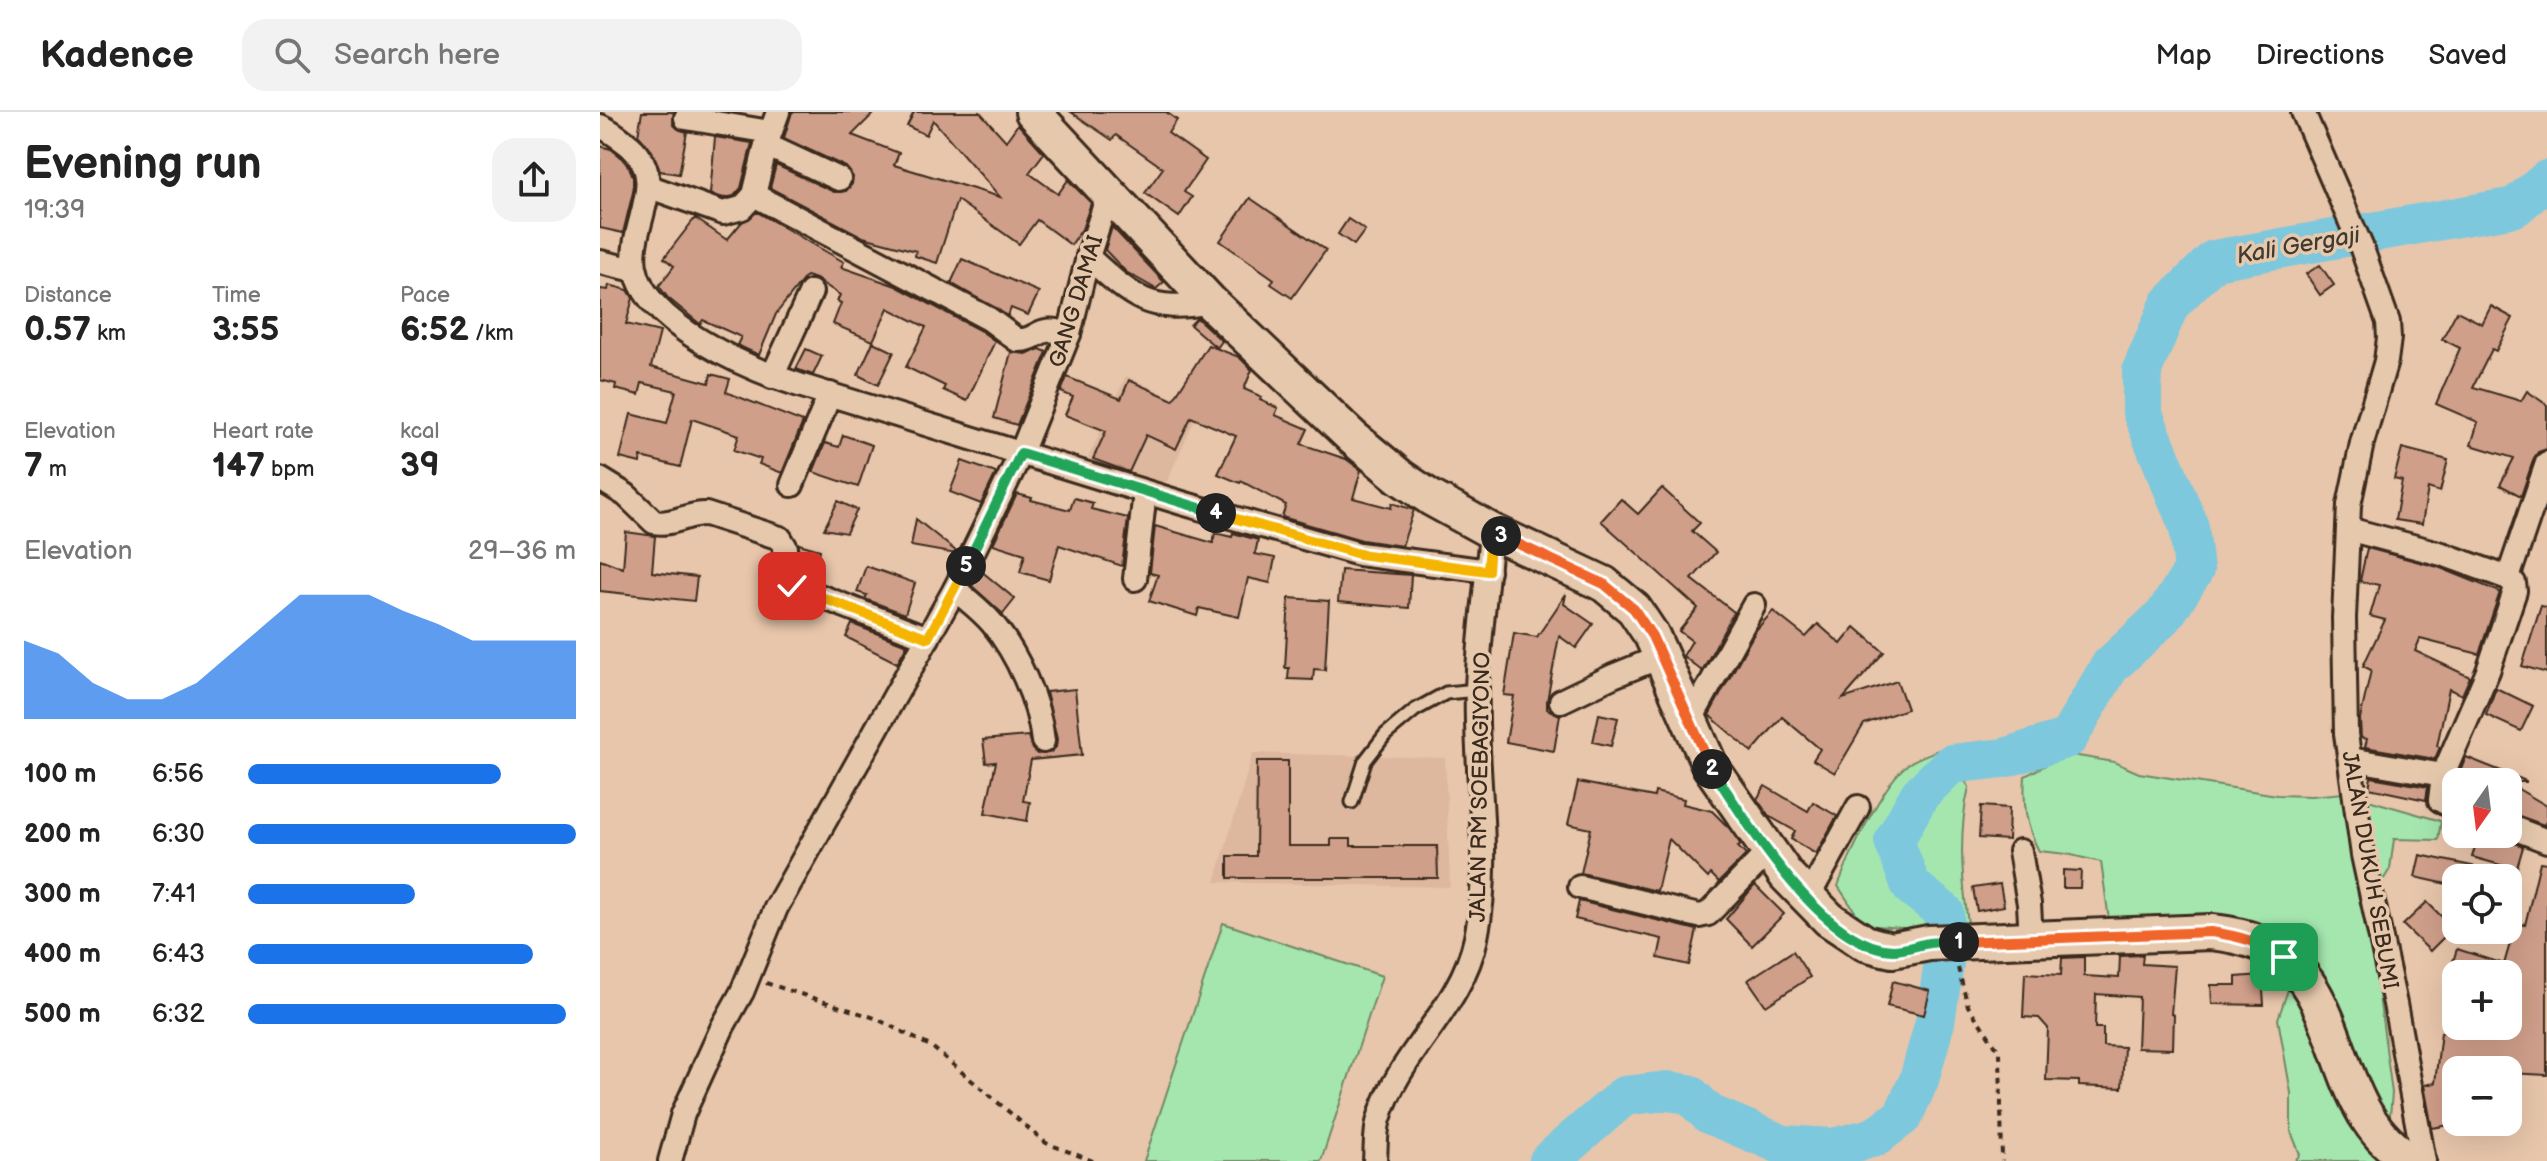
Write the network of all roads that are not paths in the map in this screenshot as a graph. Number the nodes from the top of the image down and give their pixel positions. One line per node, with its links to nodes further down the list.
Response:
1 (1033, 112): 8 (main road)
2 (2303, 112): 23 (street, JALAN DUKUH SEBUMI)
3 (686, 118): 5 (street)
4 (600, 126): 7 (street)
5 (771, 130): 6 (street); 9 (street)
6 (839, 179)
7 (650, 187): 9 (street); 12 (street)
8 (1109, 192): 10 (street, GANG DAMAI); 14 (main road)
9 (754, 195): 15 (street)
10 (1088, 257): 14 (street); 15 (street, GANG DAMAI)
11 (600, 262): 12 (street)
12 (635, 270): 16 (street)
13 (811, 292): 16 (street)
14 (1210, 302): 24 (main road)
15 (1069, 334): 18 (street, GANG DAMAI)
16 (772, 377): 17 (street)
17 (830, 394): 18 (street); 21 (street)
18 (1021, 453): 22 (street); 28 (street, GANG DAMAI)
19 (2547, 463): 26 (street)
20 (600, 479): 31 (street)
21 (792, 485)
22 (1145, 492): 25 (street); 27 (street)
23 (2348, 529): 26 (street); 36 (street, JALAN DUKUH SEBUMI)
24 (1491, 531): 25 (street, JALAN RM SOEBAGIYONO); 30 (main road)
25 (1488, 571): 32 (street, JALAN RM SOEBAGIYONO)
26 (2508, 578): 37 (street)
27 (1135, 579)
28 (955, 589): 31 (street, GANG DAMAI); 35 (street)
29 (1754, 605): 34 (street)
30 (1649, 634): 33 (street); 34 (main road)
31 (928, 638): 48 (street, GANG DAMAI)
32 (1477, 690): 39 (lane); 49 (street, JALAN RM SOEBAGIYONO)
33 (1561, 701)
34 (1689, 723): 44 (main road)
35 (1043, 741)
36 (2350, 759): 38 (street); 51 (street, JALAN DUKUH SEBUMI)
37 (2446, 768)
38 (2442, 775)
39 (1352, 802)
40 (1858, 807): 46 (street)
41 (2522, 831): 42 (street)
42 (2547, 841)
43 (2020, 851): 47 (street)
44 (1768, 852): 45 (street); 46 (main road)
45 (1580, 887)
46 (1807, 899): 47 (main road)
47 (2031, 939): 50 (main road)
48 (670, 1161)
49 (1375, 1161)
50 (2413, 1161)
51 (2424, 1161)

